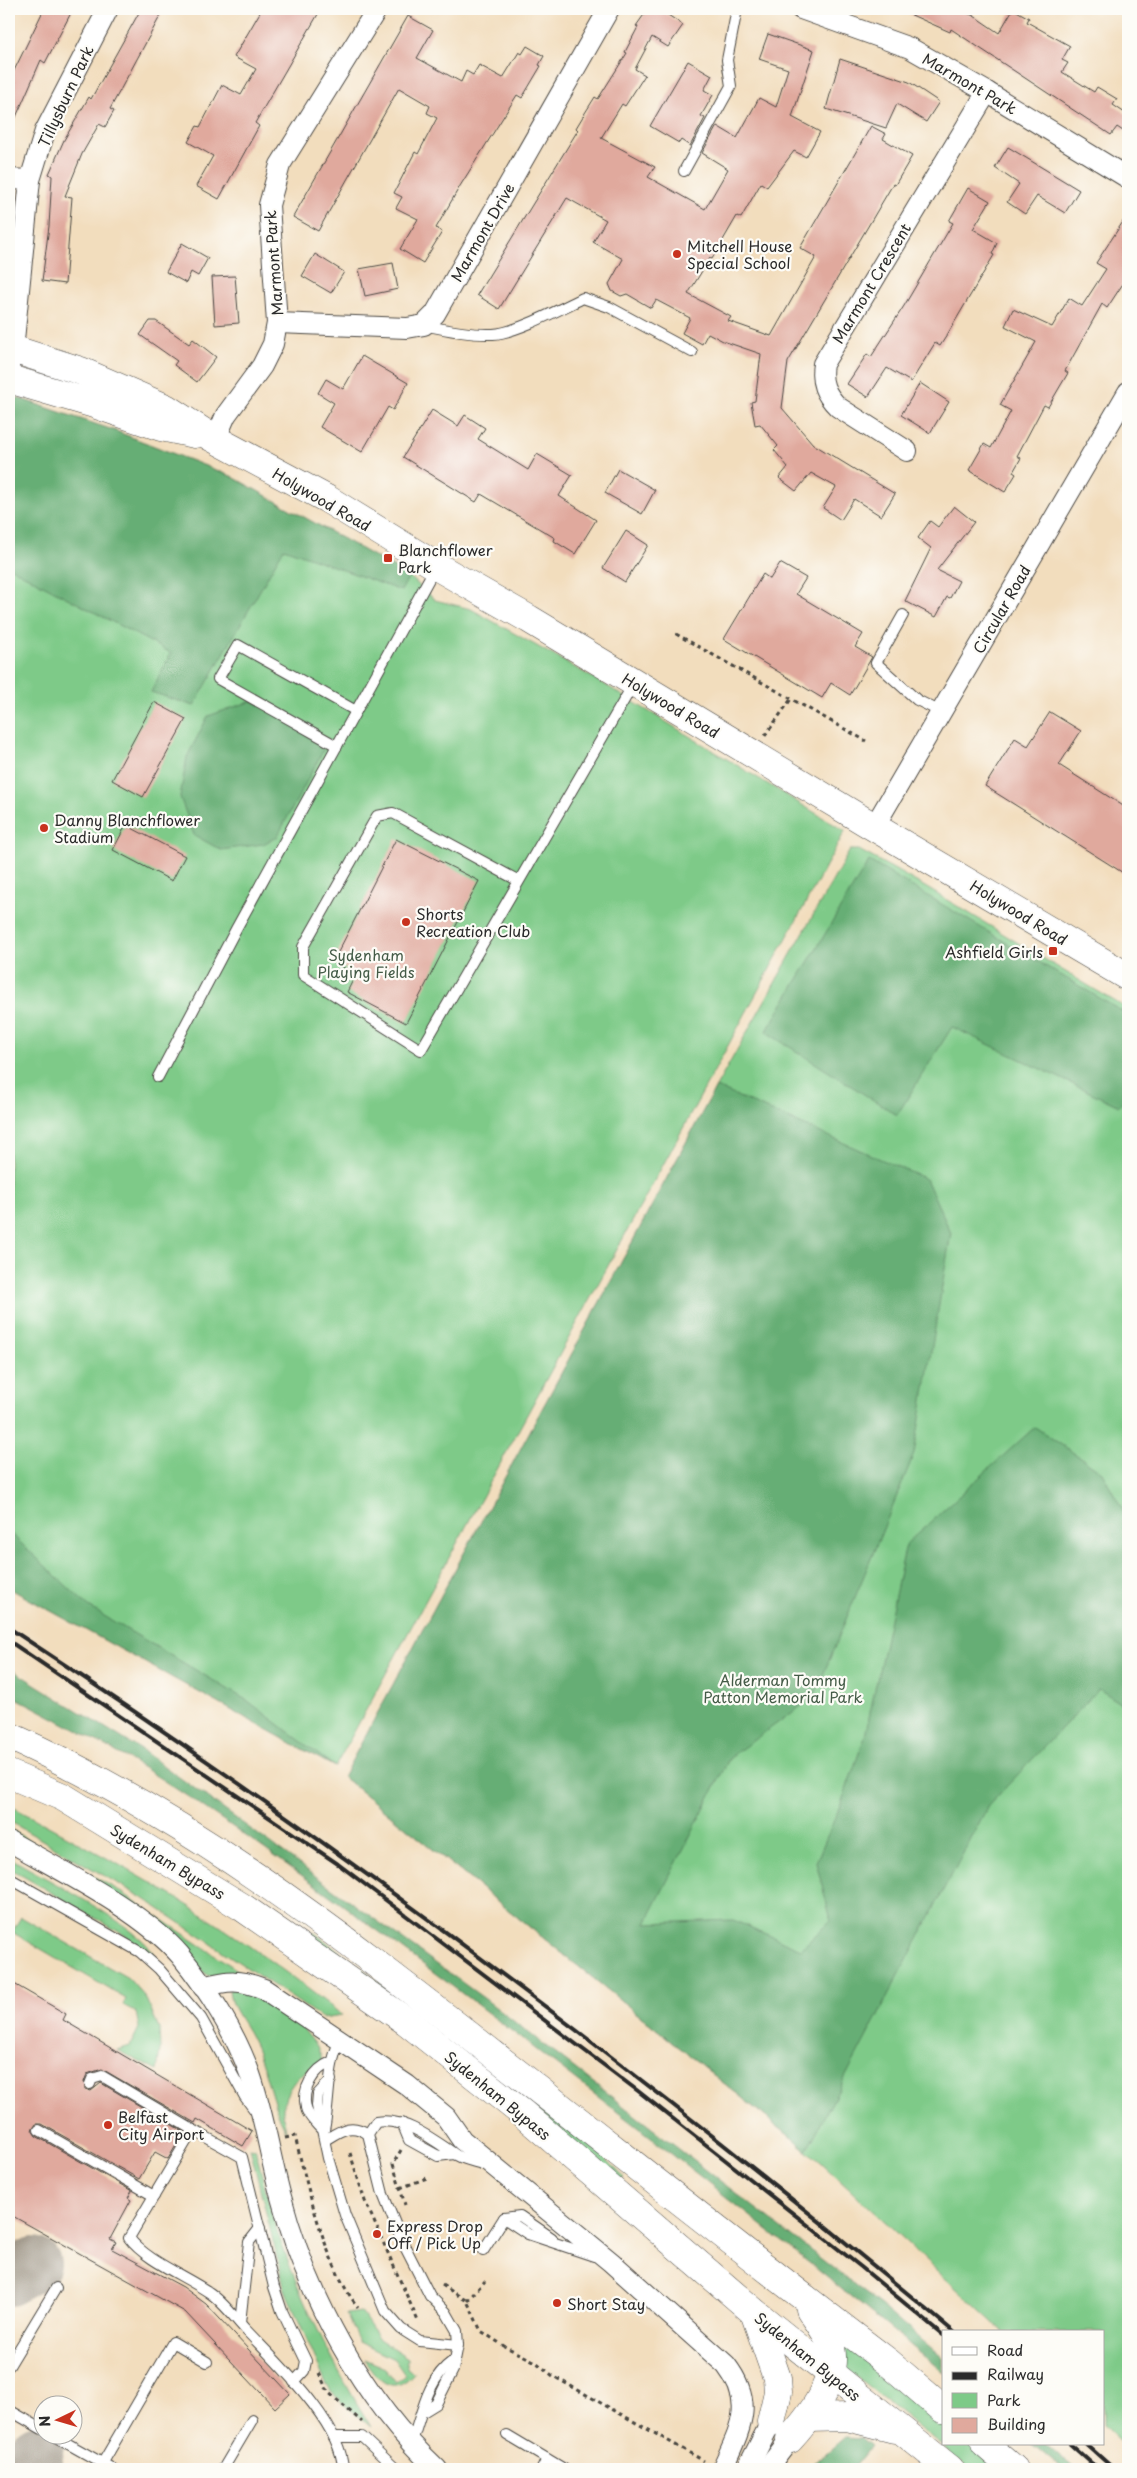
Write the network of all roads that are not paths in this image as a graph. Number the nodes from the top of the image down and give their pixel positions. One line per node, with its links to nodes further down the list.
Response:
1 (108, 9): 10 (street, Tillysburn Park)
2 (377, 9): 11 (street, Marmont Park)
3 (609, 9): 12 (street, Marmont Drive)
4 (737, 9): 7 (lane)
5 (801, 9): 6 (street, Marmont Park)
6 (987, 92): 8 (street, Marmont Park); 18 (street, Marmont Crescent)
7 (684, 171)
8 (1128, 178)
9 (9, 180): 10 (street)
10 (30, 180): 14 (street, Tillysburn Park)
11 (277, 323): 12 (street); 17 (street, Marmont Park)
12 (424, 325): 13 (lane)
13 (692, 352)
14 (10, 354): 17 (main road, Holywood Road)
15 (9, 379): 17 (main road, Holywood Road)
16 (1128, 392): 23 (street, Circular Road)
17 (213, 438): 19 (main road, Holywood Road)
18 (907, 451)
19 (436, 566): 21 (main road, Holywood Road); 22 (lane)
20 (903, 615): 23 (lane)
21 (634, 682): 25 (main road, Holywood Road); 26 (lane)
22 (356, 711): 24 (lane); 24 (lane)
23 (941, 712): 25 (street, Circular Road)
24 (337, 746): 28 (lane)
25 (874, 827): 27 (main road, Holywood Road)
26 (519, 881): 26 (lane)
27 (1128, 977)
28 (158, 1077)
29 (9, 1736): 48 (main road, Sydenham Bypass)
30 (9, 1774): 49 (main road, Sydenham Bypass)
31 (9, 1841): 33 (street)
32 (9, 1878): 37 (lane)
33 (203, 1986): 34 (street); 37 (street)
34 (340, 2040): 35 (lane); 42 (street)
35 (331, 2062): 41 (lane); 41 (lane)
36 (90, 2084): 39 (lane)
37 (262, 2118): 65 (street)
38 (39, 2130): 43 (lane)
39 (193, 2130): 43 (lane); 44 (lane)
40 (368, 2134): 41 (lane); 42 (lane); 51 (lane)
41 (324, 2137): 51 (lane)
42 (495, 2168): 46 (street)
43 (154, 2196): 50 (lane)
44 (260, 2228): 50 (lane); 55 (lane)
45 (483, 2251): 46 (lane)
46 (611, 2262): 70 (street)
47 (56, 2288): 53 (lane)
48 (803, 2297): 54 (main road); 56 (main road, Sydenham Bypass)
49 (754, 2312): 54 (main road, Sydenham Bypass); 61 (main road)
50 (240, 2324): 55 (lane)
51 (458, 2344): 65 (lane)
52 (207, 2362): 69 (lane)
53 (9, 2366)
54 (830, 2373): 58 (main road); 62 (main road, Sydenham Bypass)
55 (294, 2382): 64 (lane)
56 (942, 2408)
57 (9, 2410): 60 (lane)
58 (809, 2418): 61 (main road); 62 (main road)
59 (252, 2420): 72 (lane)
60 (32, 2423)
61 (781, 2430): 78 (street); 79 (street)
62 (902, 2432): 80 (main road, Sydenham Bypass)
63 (507, 2435): 68 (lane)
64 (334, 2437): 73 (lane); 74 (lane)
65 (411, 2444): 75 (street)
66 (71, 2446): 69 (lane)
67 (987, 2446): 81 (main road)
68 (547, 2459): 76 (lane); 77 (lane)
69 (102, 2464): 71 (lane)
70 (713, 2465)
71 (113, 2469)
72 (223, 2469)
73 (343, 2469)
74 (396, 2469)
75 (436, 2469)
76 (542, 2469)
77 (564, 2469)
78 (747, 2469)
79 (768, 2469)
80 (950, 2469)
81 (1014, 2469)

